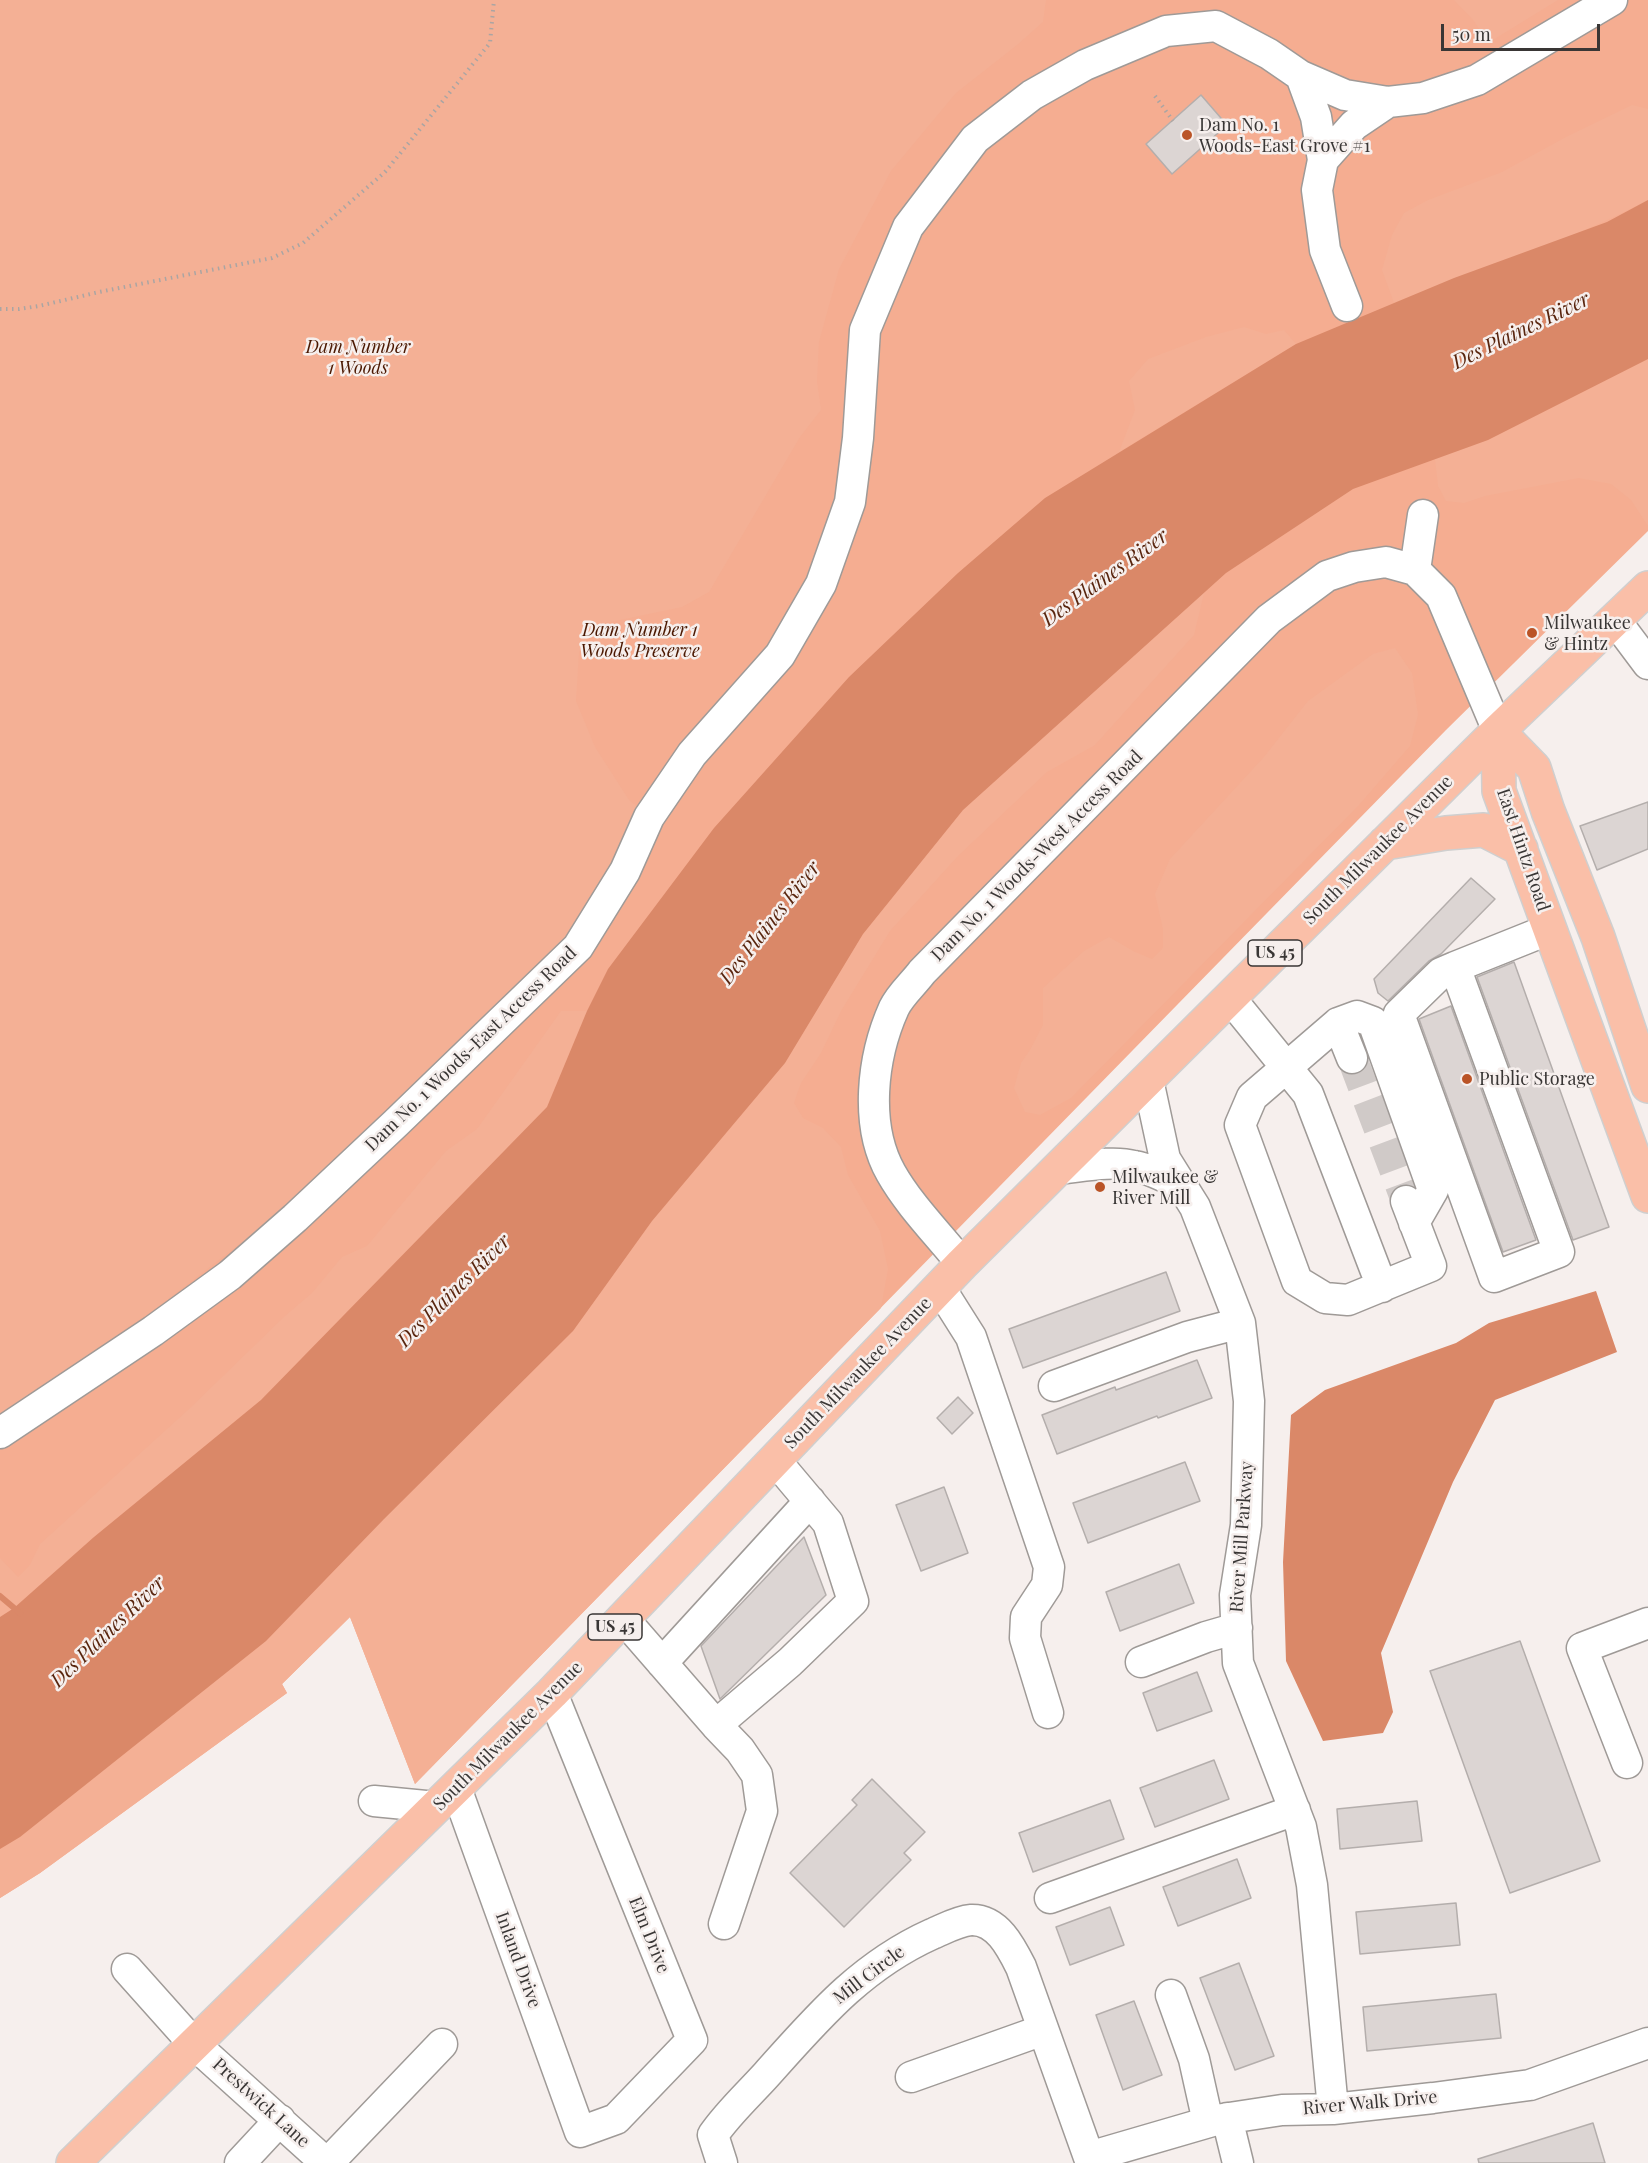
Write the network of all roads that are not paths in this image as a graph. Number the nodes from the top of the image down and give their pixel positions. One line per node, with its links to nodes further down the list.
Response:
1 (1612, 0): 3 (street, Dam No. 1 Woods-East Access Road)
2 (1301, 76): 3 (street, Dam No. 1 Woods-East Access Road); 4 (street); 30 (street, Dam No. 1 Woods-East Access Road)
3 (1388, 102): 4 (street, Dam No. 1 Woods-East Access Road)
4 (1323, 160): 5 (street)
5 (1347, 306)
6 (1423, 515): 7 (street)
7 (1415, 570): 11 (street, Dam No. 1 Woods-West Access Road); 25 (street, Dam No. 1 Woods-West Access Road)
8 (1648, 588): 9 (main road, South Milwaukee Avenue / US 45)
9 (1615, 620): 10 (street); 11 (main road, South Milwaukee Avenue / US 45)
10 (1648, 664)
11 (1498, 731): 12 (main road, South Milwaukee Avenue / US 45); 13 (main road, East Hintz Road); 21 (main road, East Hintz Road)
12 (1385, 843): 13 (main road); 16 (main road, South Milwaukee Avenue / US 45)
13 (1521, 849): 14 (main road, East Hintz Road)
14 (1550, 929): 15 (street); 24 (main road, East Hintz Road)
15 (1455, 967): 15 (street)
16 (1230, 999): 19 (street); 20 (main road, South Milwaukee Avenue / US 45)
17 (1338, 1023): 18 (street); 19 (street); 26 (street)
18 (1352, 1058)
19 (1287, 1066): 26 (street); 26 (street)
20 (1148, 1080): 22 (main road, South Milwaukee Avenue / US 45); 23 (street, River Mill Parkway)
21 (1648, 1086)
22 (1057, 1169): 23 (street); 25 (main road, South Milwaukee Avenue / US 45)
23 (1179, 1184): 28 (street, River Mill Parkway)
24 (1648, 1196)
25 (962, 1264): 27 (main road, South Milwaukee Avenue / US 45)
26 (1382, 1287)
27 (939, 1288): 31 (main road, South Milwaukee Avenue / US 45); 39 (street)
28 (1240, 1323): 29 (street); 35 (street, River Mill Parkway)
29 (1054, 1386)
30 (0, 1433)
31 (775, 1460): 32 (street); 33 (main road, South Milwaukee Avenue / US 45)
32 (810, 1501): 37 (street); 40 (street)
33 (623, 1618): 37 (street); 38 (main road, South Milwaukee Avenue / US 45)
34 (1648, 1623): 41 (street)
35 (1236, 1628): 36 (street); 44 (street, River Mill Parkway)
36 (1141, 1662)
37 (662, 1663): 40 (street)
38 (552, 1693): 42 (main road, South Milwaukee Avenue / US 45); 57 (street, Elm Drive)
39 (1048, 1713)
40 (716, 1725): 46 (street)
41 (1628, 1763)
42 (446, 1797): 43 (street); 51 (main road, South Milwaukee Avenue / US 45); 57 (street, Inland Drive)
43 (374, 1802)
44 (1294, 1810): 45 (street); 54 (street, River Mill Parkway)
45 (1050, 1898)
46 (724, 1924)
47 (127, 1969): 51 (street, Prestwick Lane)
48 (1171, 1995): 56 (street)
49 (1043, 2030): 53 (street); 58 (street, Mill Circle); 62 (street, Mill Circle)
50 (1648, 2043): 54 (street, River Walk Drive)
51 (194, 2044): 55 (street, Prestwick Lane); 59 (main road, South Milwaukee Avenue / US 45)
52 (442, 2044): 61 (street)
53 (911, 2077)
54 (1334, 2109): 56 (street, River Walk Drive)
55 (280, 2120): 60 (street); 61 (street, Prestwick Lane)
56 (1217, 2120): 58 (street, River Walk Drive); 63 (street)
57 (580, 2132)
58 (1090, 2160)
59 (73, 2163)
60 (240, 2163)
61 (327, 2163)
62 (722, 2163)
63 (1238, 2163)

